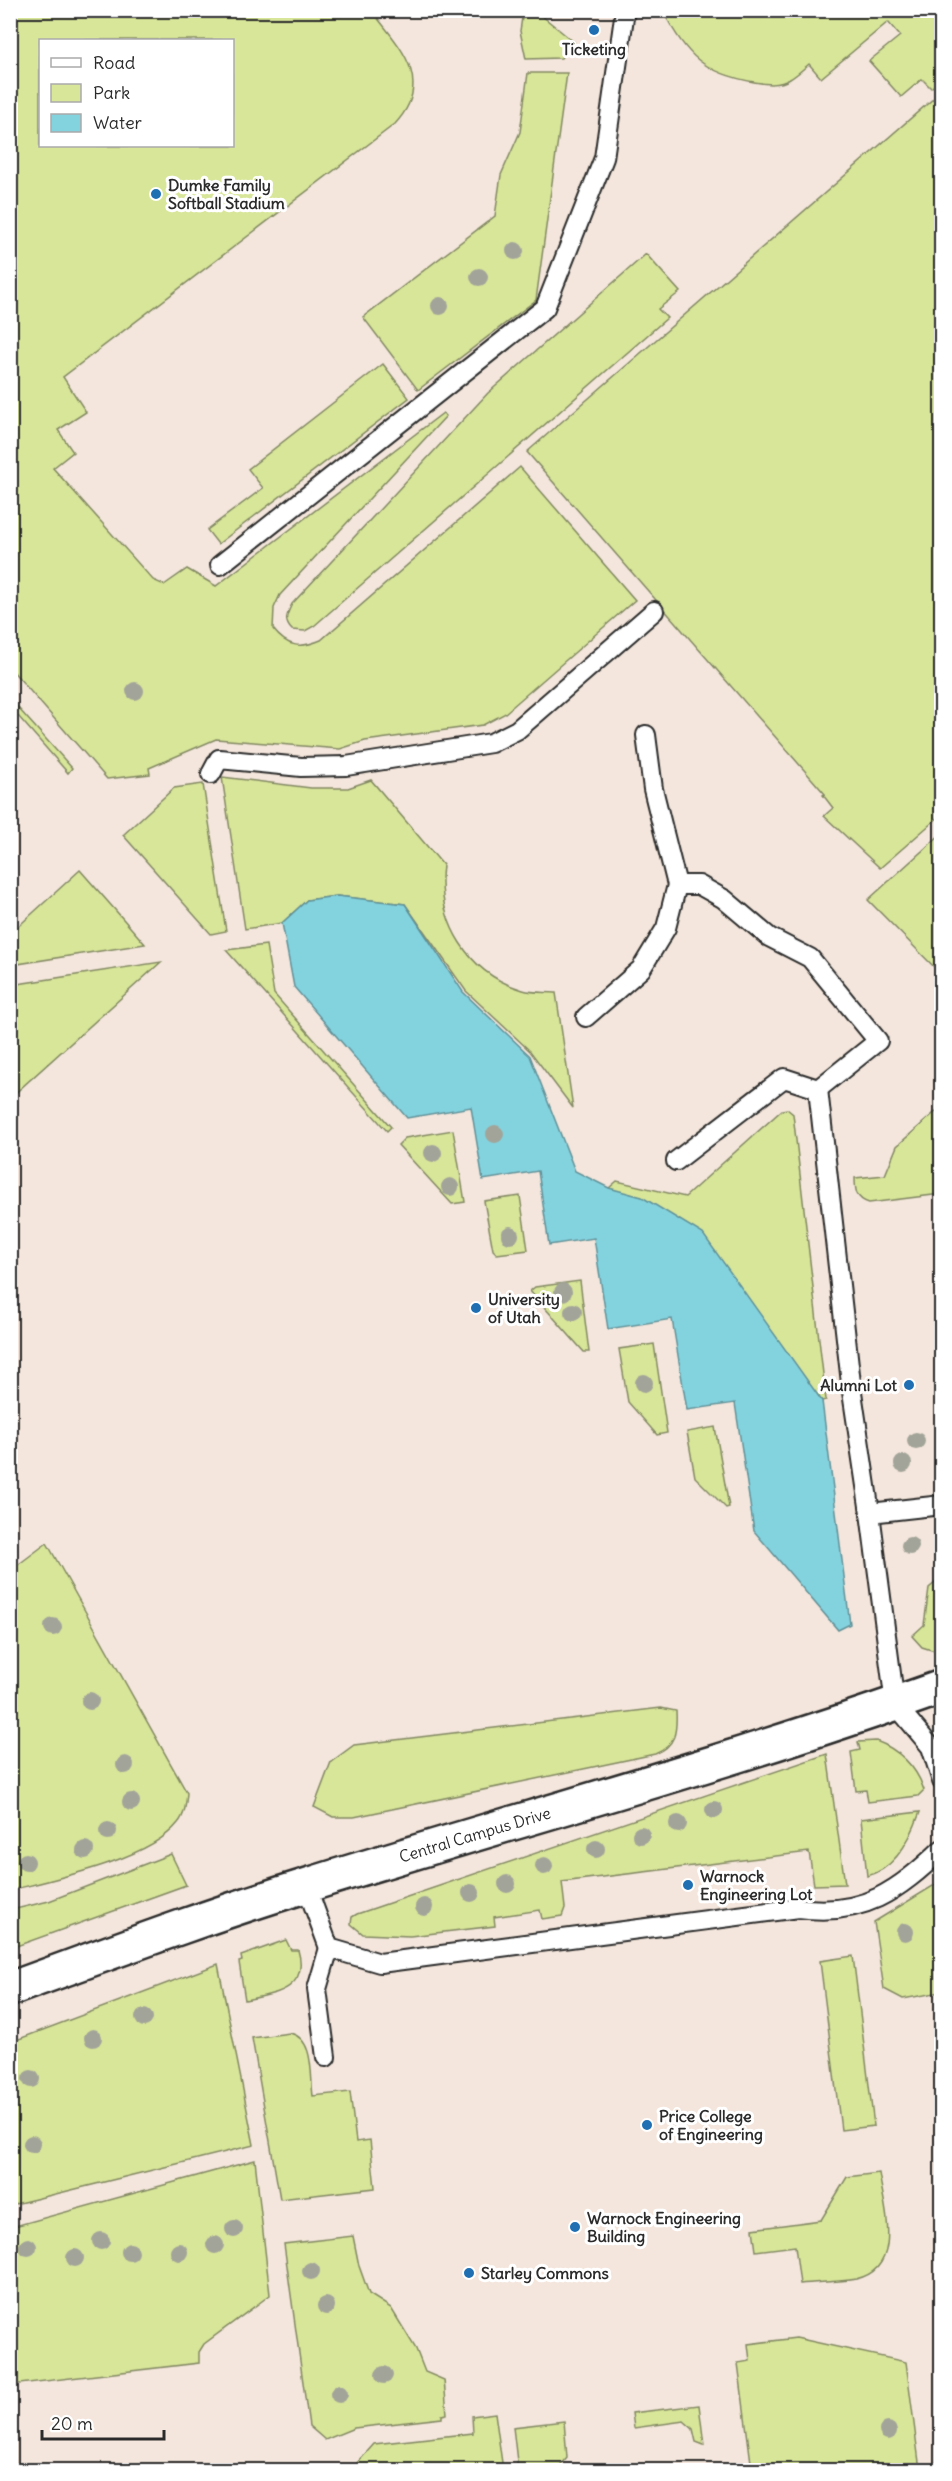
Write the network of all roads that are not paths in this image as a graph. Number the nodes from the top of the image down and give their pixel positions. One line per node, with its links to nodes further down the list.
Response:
1 (625, 10): 2 (lane)
2 (220, 565)
3 (654, 611): 5 (lane)
4 (646, 735): 6 (lane)
5 (211, 774)
6 (676, 885): 7 (lane); 8 (lane)
7 (586, 1017)
8 (818, 1089): 9 (lane); 11 (lane)
9 (676, 1161)
10 (942, 1505): 11 (lane)
11 (870, 1513): 13 (lane)
12 (942, 1687): 13 (street, Central Campus Drive)
13 (895, 1704): 14 (lane); 16 (street, Central Campus Drive)
14 (942, 1781)
15 (942, 1849): 17 (lane)
16 (306, 1885): 17 (lane); 18 (street, Central Campus Drive)
17 (329, 1948): 19 (lane)
18 (10, 1989)
19 (326, 2057)

